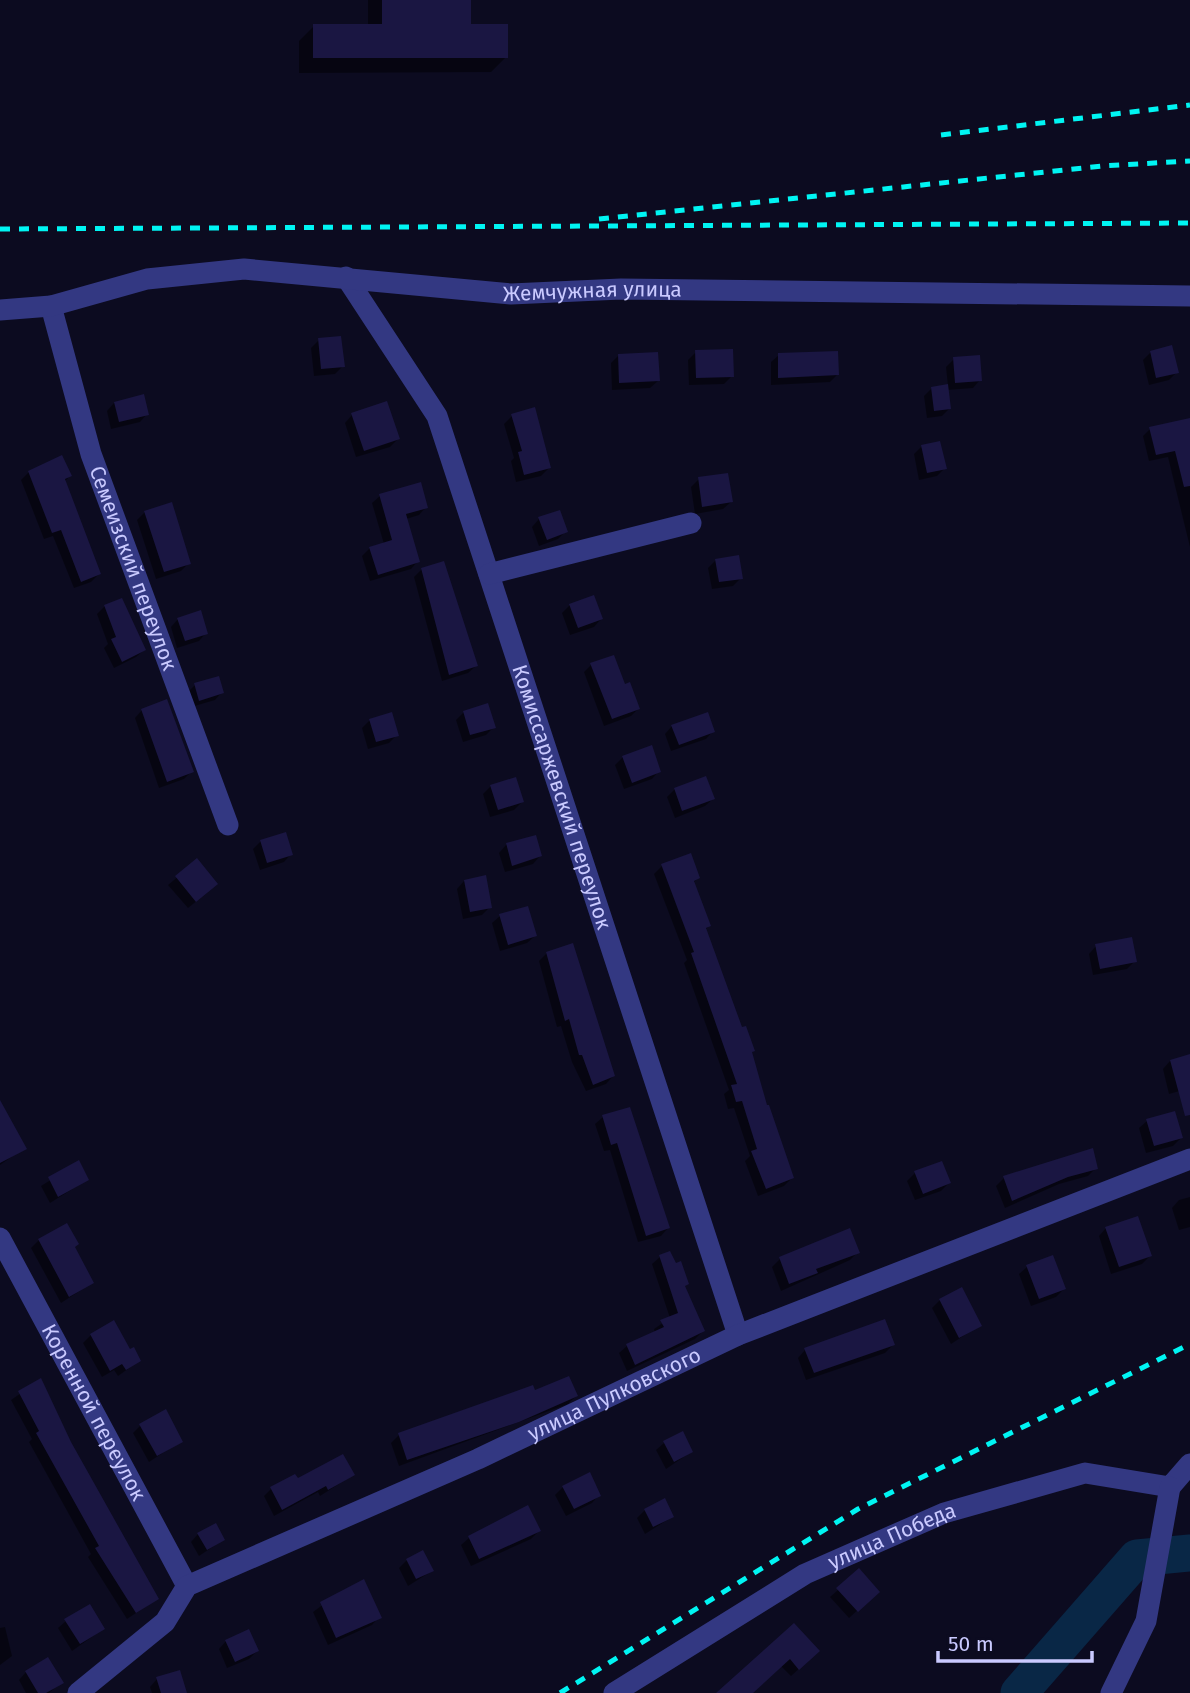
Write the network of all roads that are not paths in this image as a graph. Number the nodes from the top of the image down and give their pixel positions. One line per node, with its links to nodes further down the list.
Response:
1 (346, 277): 2 (street, Жемчужная улица); 3 (street, Жемчужная улица); 6 (street, Комиссаржевский переулок)
2 (1190, 296)
3 (51, 306): 4 (street, Жемчужная улица); 7 (street, Семеизский переулок)
4 (0, 310)
5 (691, 523): 6 (street)
6 (489, 574): 10 (street, Комиссаржевский переулок)
7 (228, 825)
8 (1190, 1159): 10 (street, улица Пулковского)
9 (0, 1238): 13 (street, Коренной переулок)
10 (738, 1335): 13 (street, улица Пулковского)
11 (1190, 1464): 12 (street)
12 (1170, 1487): 15 (street, улица Победа); 16 (street)
13 (187, 1586): 14 (street)
14 (78, 1693)
15 (614, 1693)
16 (1111, 1693)

